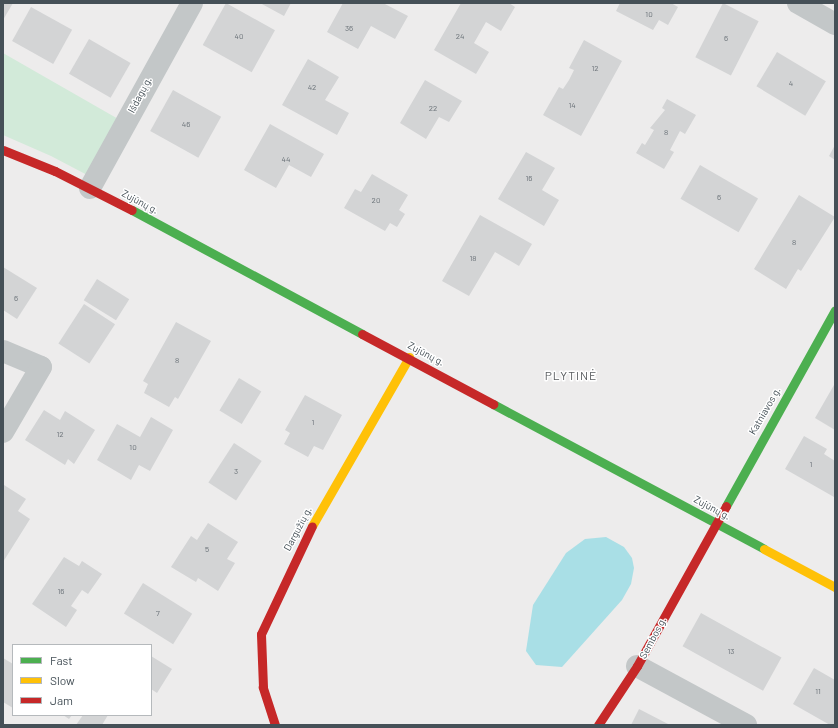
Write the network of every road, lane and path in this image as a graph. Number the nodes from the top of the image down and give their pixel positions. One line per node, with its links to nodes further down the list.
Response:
1 (192, 3): 5 (street, Išdagų g.)
2 (798, 3): 3 (street)
3 (835, 24)
4 (3, 150): 5 (main road, Zujūnų g.)
5 (90, 188): 8 (main road, Zujūnų g.)
6 (835, 310): 10 (main road, Katniavos g.)
7 (3, 351): 9 (street)
8 (409, 357): 10 (main road, Zujūnų g.); 13 (main road, Dargužių g.)
9 (3, 432)
10 (715, 522): 11 (main road, Zujūnų g.); 12 (main road, Sembos g.)
11 (835, 587)
12 (637, 666): 14 (main road); 15 (street, Sembos g.)
13 (275, 725)
14 (598, 725)
15 (746, 725)

